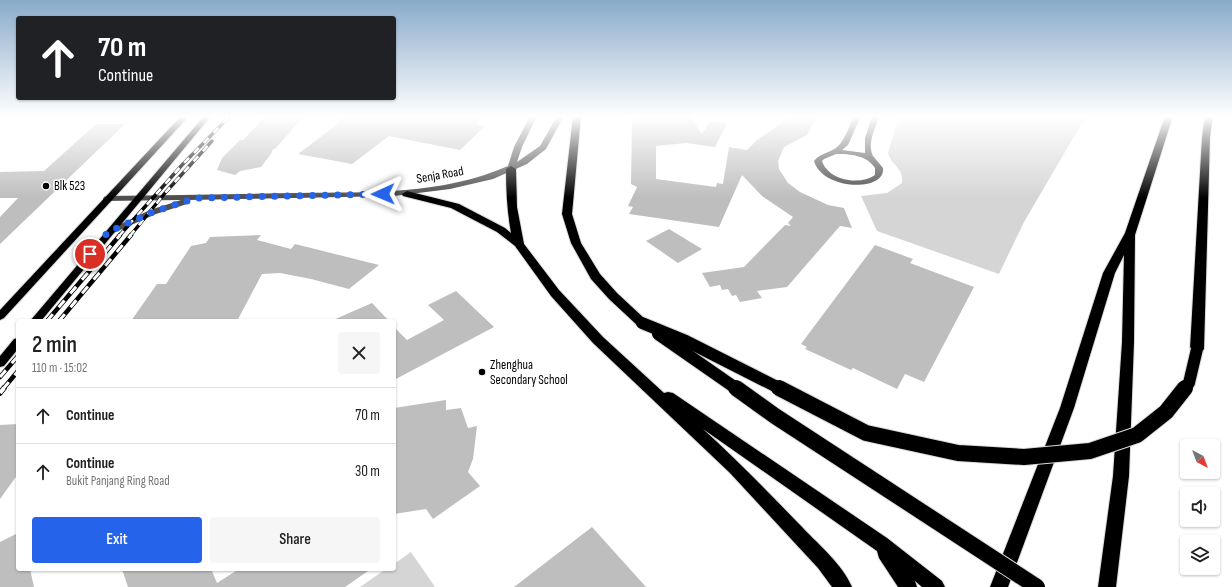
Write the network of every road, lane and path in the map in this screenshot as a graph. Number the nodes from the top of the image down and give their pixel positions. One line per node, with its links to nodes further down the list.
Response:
1 (159, 143): 14 (main road)
2 (184, 143): 15 (main road)
3 (520, 143): 12 (street)
4 (545, 143): 12 (street, Senja Road)
5 (574, 143): 22 (highway)
6 (845, 143): 10 (street)
7 (866, 143): 11 (street)
8 (1160, 143): 18 (highway)
9 (1206, 143): 22 (highway, bridge)
10 (835, 152): 11 (street); 11 (street)
11 (871, 159)
12 (511, 169): 13 (street, Senja Road); 19 (highway)
13 (407, 194): 16 (street, Senja Road); 19 (highway)
14 (107, 198): 15 (street, Senja Road); 20 (main road)
15 (137, 198): 16 (street, Senja Road); 17 (main road)
16 (196, 198): 17 (street)
17 (108, 232): 21 (main road)
18 (1130, 233): 30 (highway); 32 (highway)
19 (519, 244): 25 (highway)
20 (0, 316)
21 (37, 319)
22 (642, 323): 31 (highway, bridge)
23 (16, 344): 24 (main road)
24 (0, 363)
25 (632, 372): 26 (highway); 27 (highway)
26 (880, 544): 28 (highway); 29 (highway)
27 (843, 587)
28 (908, 587)
29 (936, 587)
30 (1000, 587)
31 (1037, 587)
32 (1107, 587)

